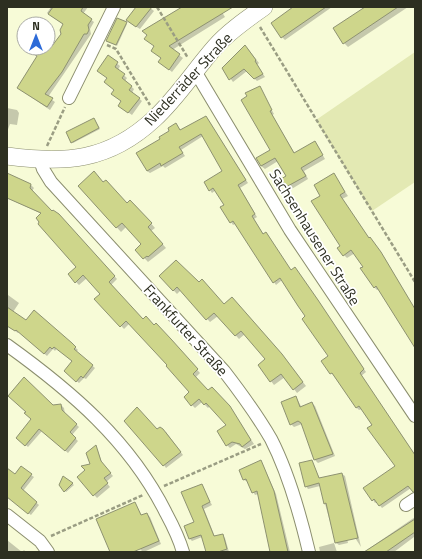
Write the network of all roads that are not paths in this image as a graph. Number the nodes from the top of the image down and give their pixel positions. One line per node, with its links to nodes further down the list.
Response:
1 (114, 7): 4 (street)
2 (258, 11): 3 (street, Niederräder Straße)
3 (195, 71): 6 (street, Niederräder Straße); 8 (street, Sachsenhausener Straße)
4 (69, 98)
5 (7, 156): 6 (street)
6 (40, 160): 12 (street, Frankfurter Straße)
7 (7, 345): 11 (street)
8 (415, 416)
9 (7, 515): 10 (street)
10 (48, 552)
11 (183, 552)
12 (309, 552)

